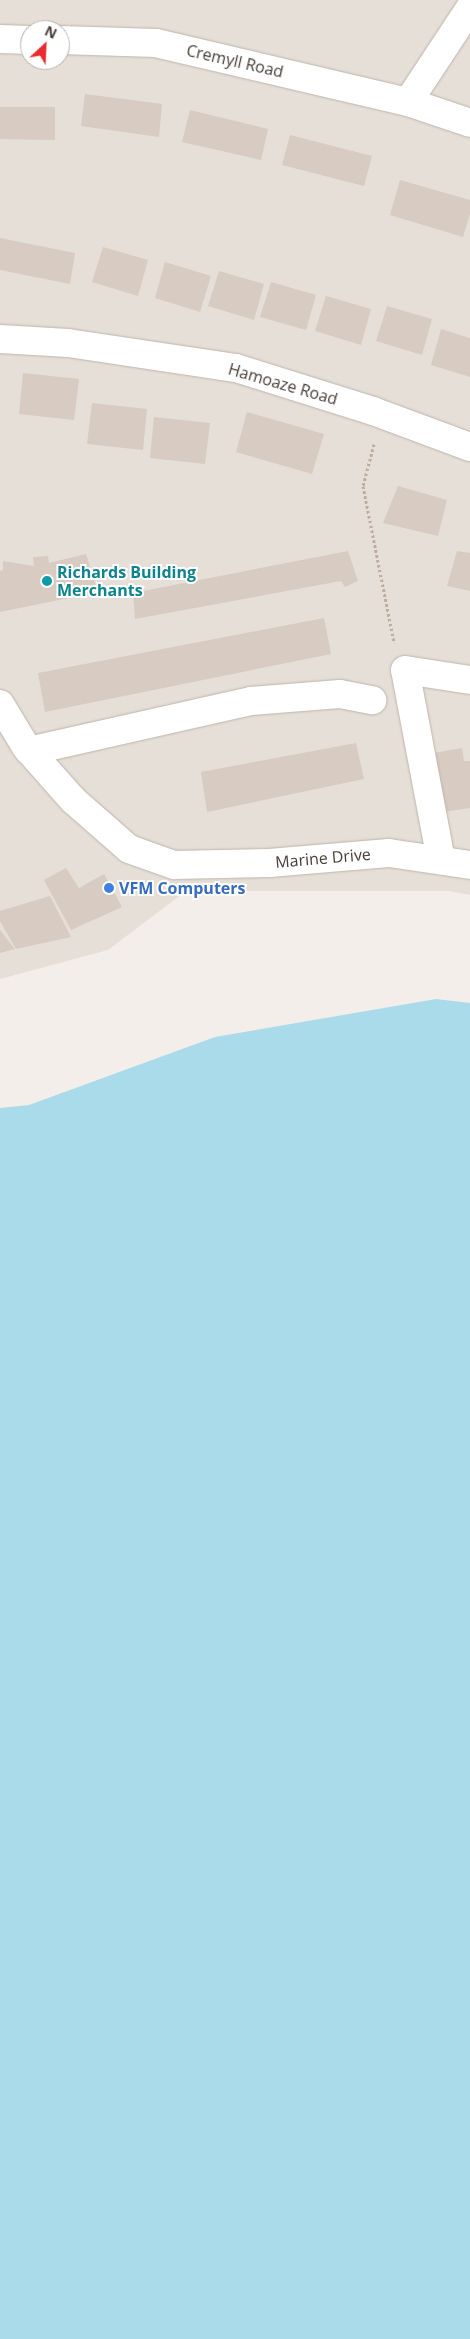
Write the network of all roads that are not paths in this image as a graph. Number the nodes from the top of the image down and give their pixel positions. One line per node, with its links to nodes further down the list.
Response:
1 (470, 8): 5 (street)
2 (0, 39): 3 (street)
3 (20, 40)
4 (70, 40): 5 (street, Cremyll Road)
5 (408, 102): 6 (street, Cremyll Road)
6 (470, 122)
7 (0, 339): 8 (street, Hamoaze Road)
8 (470, 447)
9 (470, 680): 13 (street)
10 (372, 700): 12 (street)
11 (0, 704): 12 (street)
12 (29, 750): 13 (street, Marine Drive)
13 (442, 860): 14 (street, Marine Drive)
14 (470, 865)

